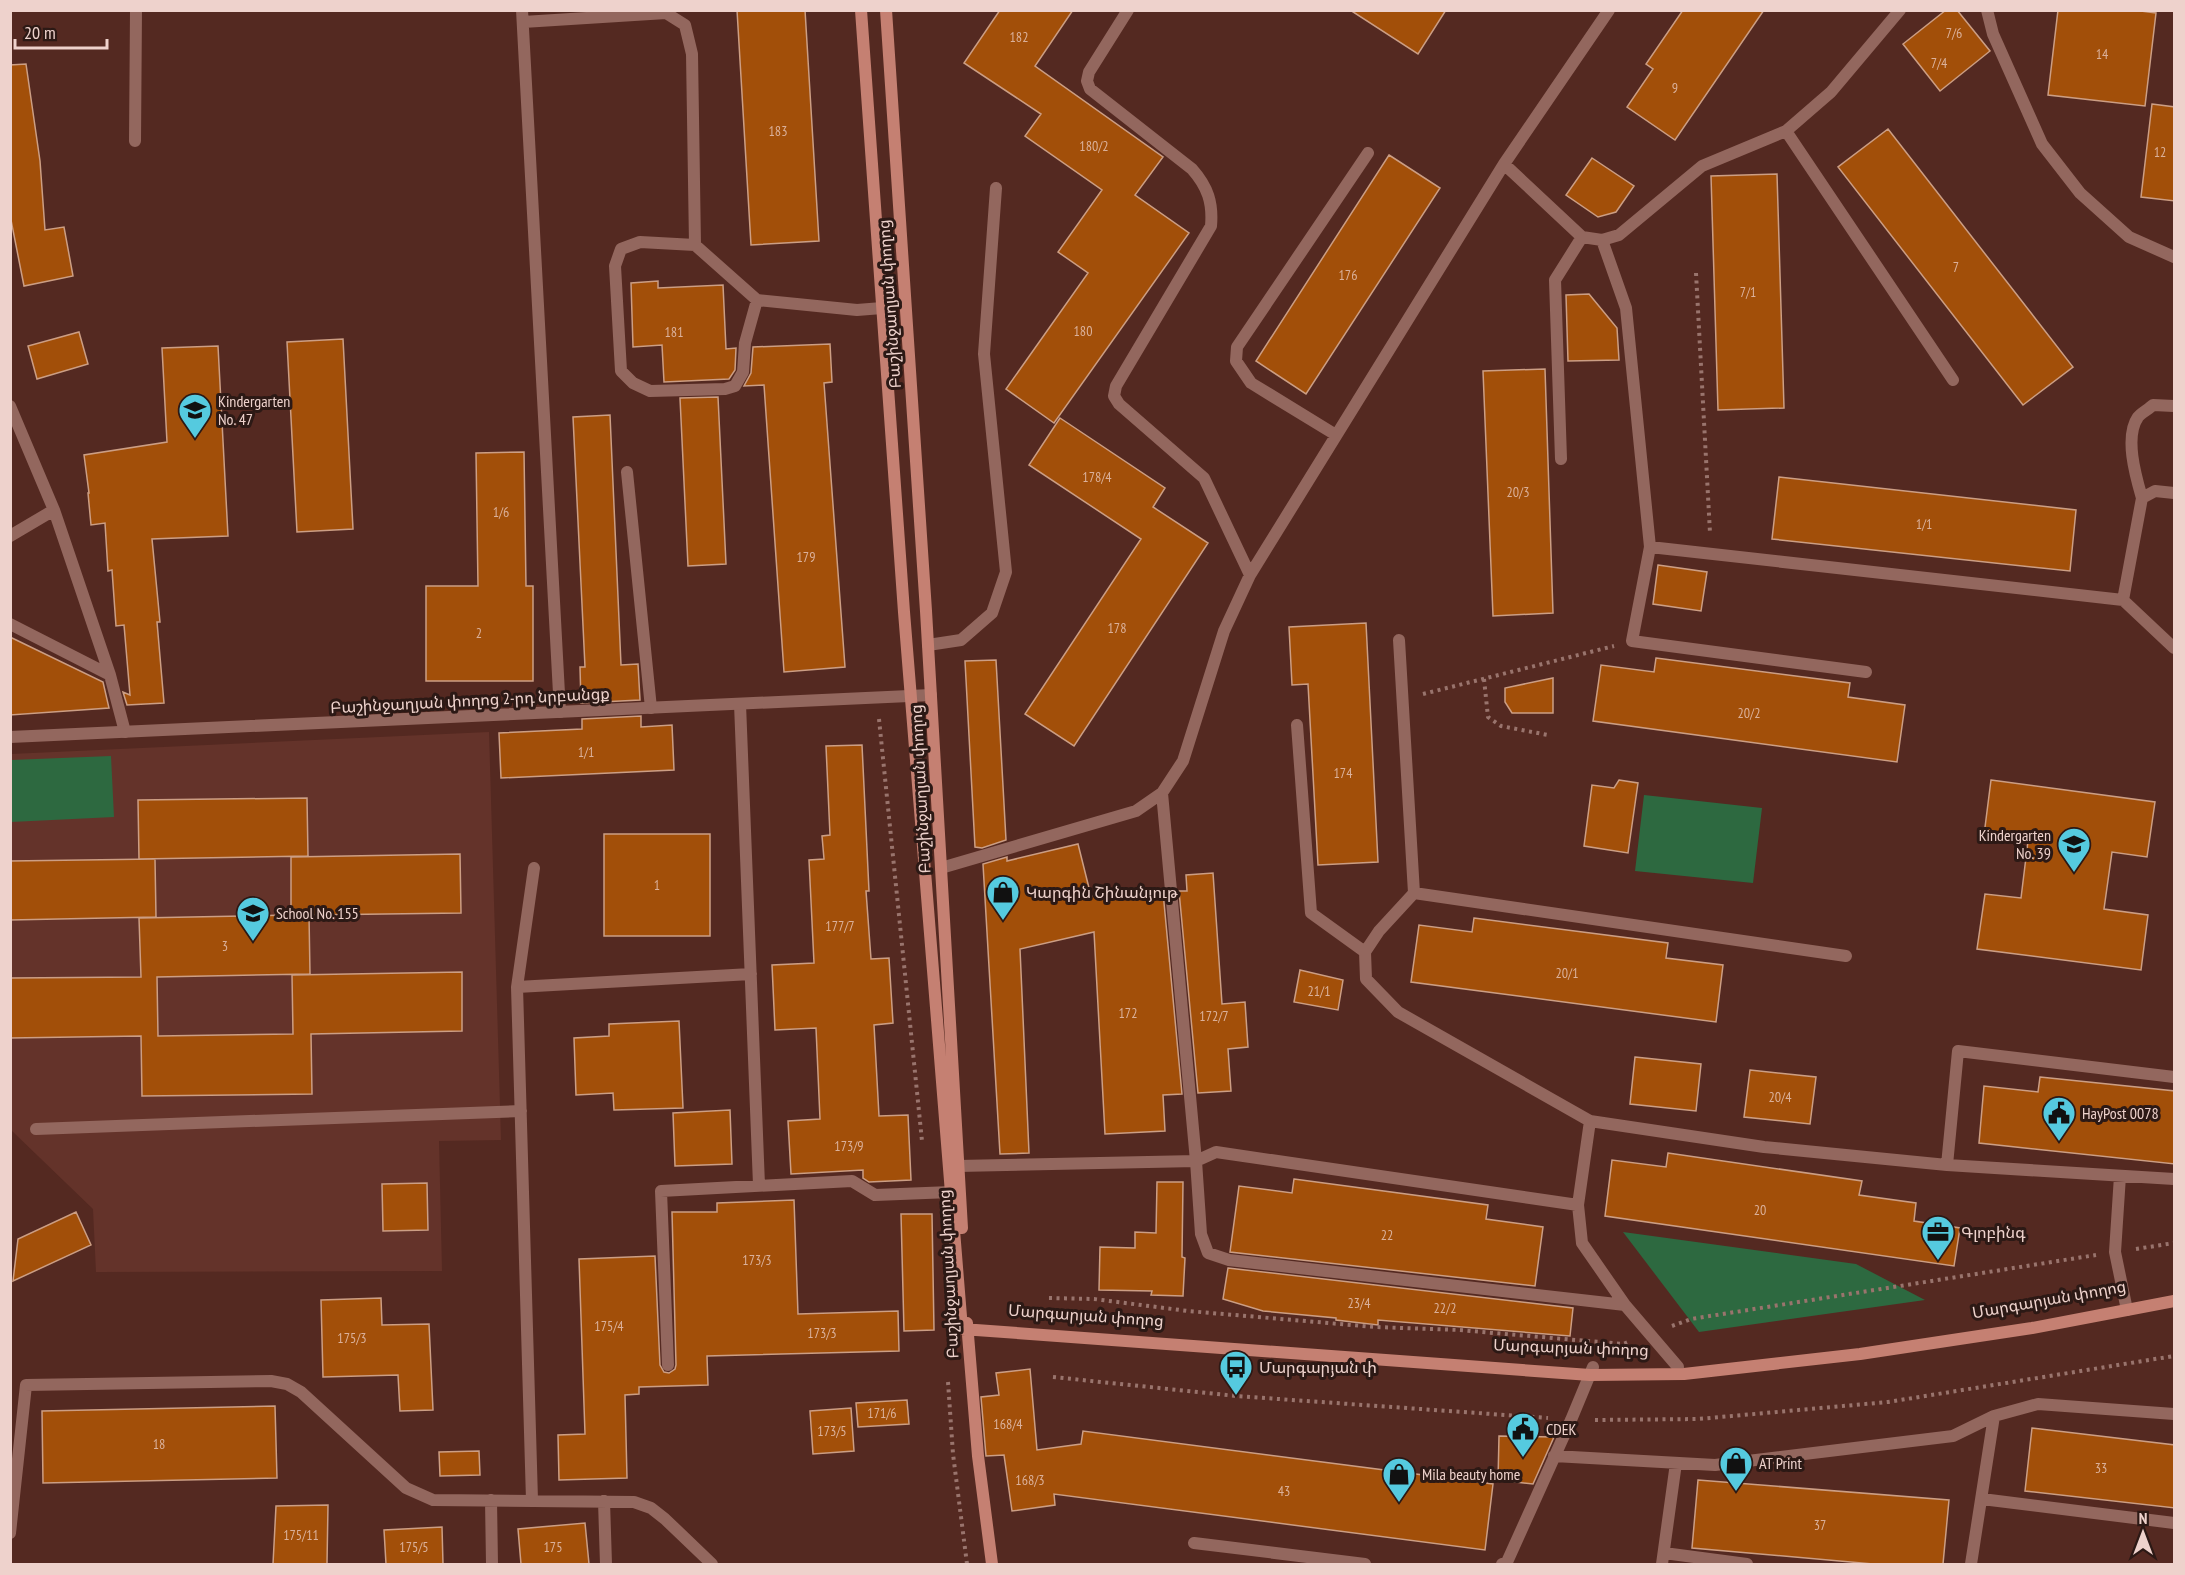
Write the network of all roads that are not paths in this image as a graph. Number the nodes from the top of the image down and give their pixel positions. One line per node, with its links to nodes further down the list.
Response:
1 (136, 10): 10 (street)
2 (861, 10): 19 (main road, Բաշինջաղյան փողոց)
3 (886, 10): 35 (main road, Բաշինջաղյան փողոց)
4 (1128, 10): 31 (street)
5 (1609, 10): 12 (street)
6 (1900, 10): 9 (street)
7 (1987, 10): 17 (street)
8 (522, 16): 16 (street); 43 (street)
9 (1786, 131): 15 (street); 20 (street)
10 (135, 141)
11 (1368, 153): 23 (street)
12 (1503, 164): 14 (street); 23 (street)
13 (996, 188): 35 (street)
14 (1582, 237): 15 (street); 24 (street)
15 (1602, 240): 30 (street)
16 (695, 245): 18 (street); 18 (street)
17 (2175, 257)
18 (758, 300): 19 (street)
19 (882, 309): 40 (main road, Բաշինջաղյան փողոց)
20 (1953, 380)
21 (10, 406): 28 (street)
22 (2175, 406): 27 (street)
23 (1336, 435): 31 (street)
24 (1561, 459)
25 (627, 472): 42 (street)
26 (2175, 493): 27 (street)
27 (2142, 498): 32 (street)
28 (54, 510): 29 (street); 38 (street)
29 (10, 536)
30 (1650, 547): 32 (street); 37 (street)
31 (1250, 575): 47 (street)
32 (2123, 600): 36 (street)
33 (10, 624): 38 (street)
34 (1399, 640): 50 (street)
35 (928, 645): 39 (main road, Բաշինջաղյան փողոց)
36 (2175, 648)
37 (1866, 672)
38 (110, 675): 45 (street)
39 (931, 695): 40 (street, Բաշինջաղյան փողոց 2-րդ նրբանցք); 49 (main road, Բաշինջաղյան փողոց)
40 (911, 696): 41 (street, Բաշինջաղյան փողոց 2-րդ նրբանցք); 65 (main road, Բաշինջաղյան փողոց)
41 (740, 704): 42 (street, Բաշինջաղյան փողոց 2-րդ նրբանցք); 53 (street)
42 (651, 708): 43 (street, Բաշինջաղյան փողոց 2-րդ նրբանցք)
43 (560, 712): 45 (street, Բաշինջաղյան փողոց 2-րդ նրբանցք)
44 (1297, 725): 51 (street)
45 (125, 732): 46 (street, Բաշինջաղյան փողոց 2-րդ նրբանցք)
46 (10, 737)
47 (1162, 793): 49 (street); 59 (street)
48 (534, 868): 54 (street)
49 (941, 868): 61 (main road, Բաշինջաղյան փողոց)
50 (1414, 893): 51 (street); 52 (street)
51 (1365, 952): 57 (street)
52 (1846, 956)
53 (751, 974): 54 (street); 64 (street)
54 (517, 987): 56 (street)
55 (2175, 1077): 60 (street)
56 (521, 1111): 58 (street); 82 (street)
57 (1590, 1121): 60 (street); 66 (street)
58 (36, 1129)
59 (1196, 1161): 61 (street); 66 (street); 69 (street)
60 (1947, 1165): 62 (street)
61 (958, 1166): 71 (main road, Բաշինջաղյան փողոց)
62 (2120, 1176): 63 (street); 70 (street)
63 (2175, 1179)
64 (759, 1185): 65 (street); 72 (street)
65 (951, 1192): 71 (main road, Բաշինջաղյան փողոց)
66 (1578, 1205): 69 (street)
67 (2175, 1293): 70 (main road, Մարգարյան փողոց)
68 (2175, 1301): 70 (main road, Մարգարյան փողոց)
69 (1624, 1305): 73 (street)
70 (2127, 1306): 73 (main road, Մարգարյան փողոց); 74 (main road, Մարգարյան փողոց)
71 (964, 1326): 74 (main road, Մարգարյան փողոց); 91 (main road, Բաշինջաղյան փողոց)
72 (668, 1365)
73 (1678, 1366): 74 (main road, Մարգարյան փողոց)
74 (1591, 1371): 78 (street)
75 (2175, 1414): 76 (street)
76 (1994, 1416): 79 (street); 80 (street)
77 (16, 1429): 81 (street); 85 (street)
78 (1554, 1456): 79 (street); 93 (street)
79 (1676, 1463): 87 (street)
80 (1982, 1499): 84 (street); 95 (street)
81 (491, 1500): 82 (street); 88 (street)
82 (532, 1500): 83 (street)
83 (604, 1501): 89 (street); 90 (street)
84 (2175, 1523)
85 (10, 1533)
86 (1194, 1543): 92 (street)
87 (1663, 1559): 94 (street)
88 (492, 1564)
89 (606, 1564)
90 (712, 1564)
91 (992, 1564)
92 (1365, 1564)
93 (1502, 1564)
94 (1747, 1564)
95 (1971, 1564)

